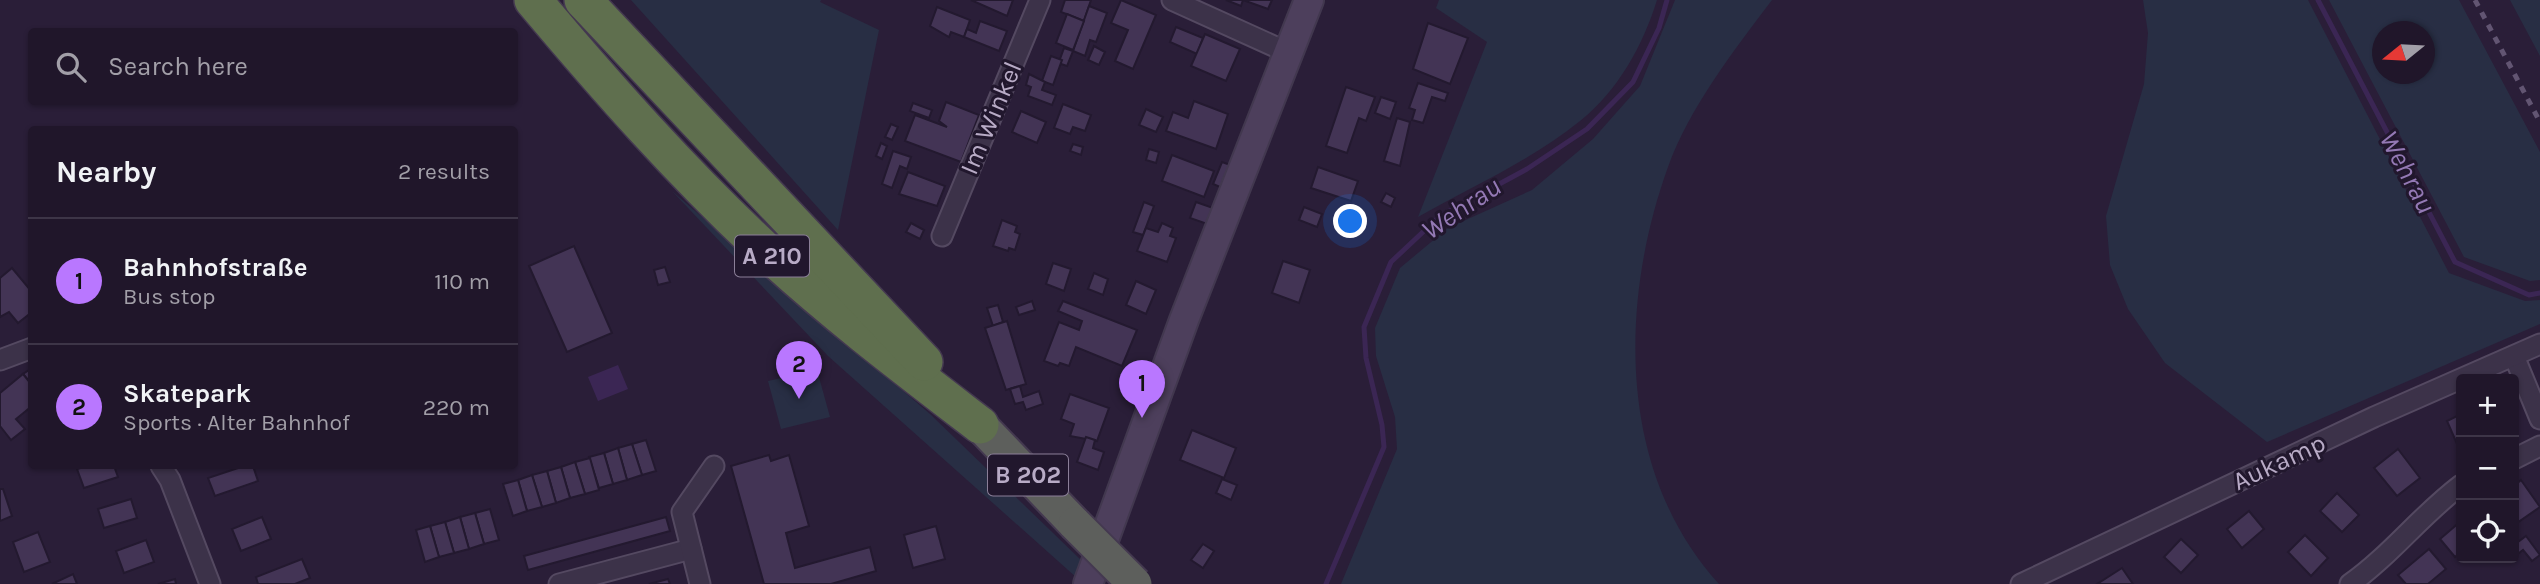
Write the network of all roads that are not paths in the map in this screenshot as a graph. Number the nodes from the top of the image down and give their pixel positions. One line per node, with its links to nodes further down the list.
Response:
1 (533, 0): 13 (highway, A 210)
2 (583, 0): 13 (highway, A 210)
3 (1040, 0): 7 (street, Im Winkel)
4 (1172, 0): 6 (street)
5 (1309, 0): 6 (main road)
6 (1289, 53): 24 (main road)
7 (942, 236)
8 (2540, 344): 10 (street, Aukamp)
9 (28, 350): 11 (street)
10 (2514, 356): 12 (street); 26 (street, Aukamp)
11 (0, 360)
12 (2540, 419)
13 (980, 425): 25 (highway, B 202, bridge)
14 (2540, 446): 15 (street)
15 (2519, 456)
16 (714, 466): 19 (street)
17 (163, 469): 21 (street)
18 (2456, 489): 20 (street)
19 (691, 549): 22 (street); 23 (street)
20 (2379, 575): 27 (street)
21 (209, 584)
22 (559, 584)
23 (700, 584)
24 (1087, 584)
25 (1135, 584)
26 (2021, 584)
27 (2350, 584)

